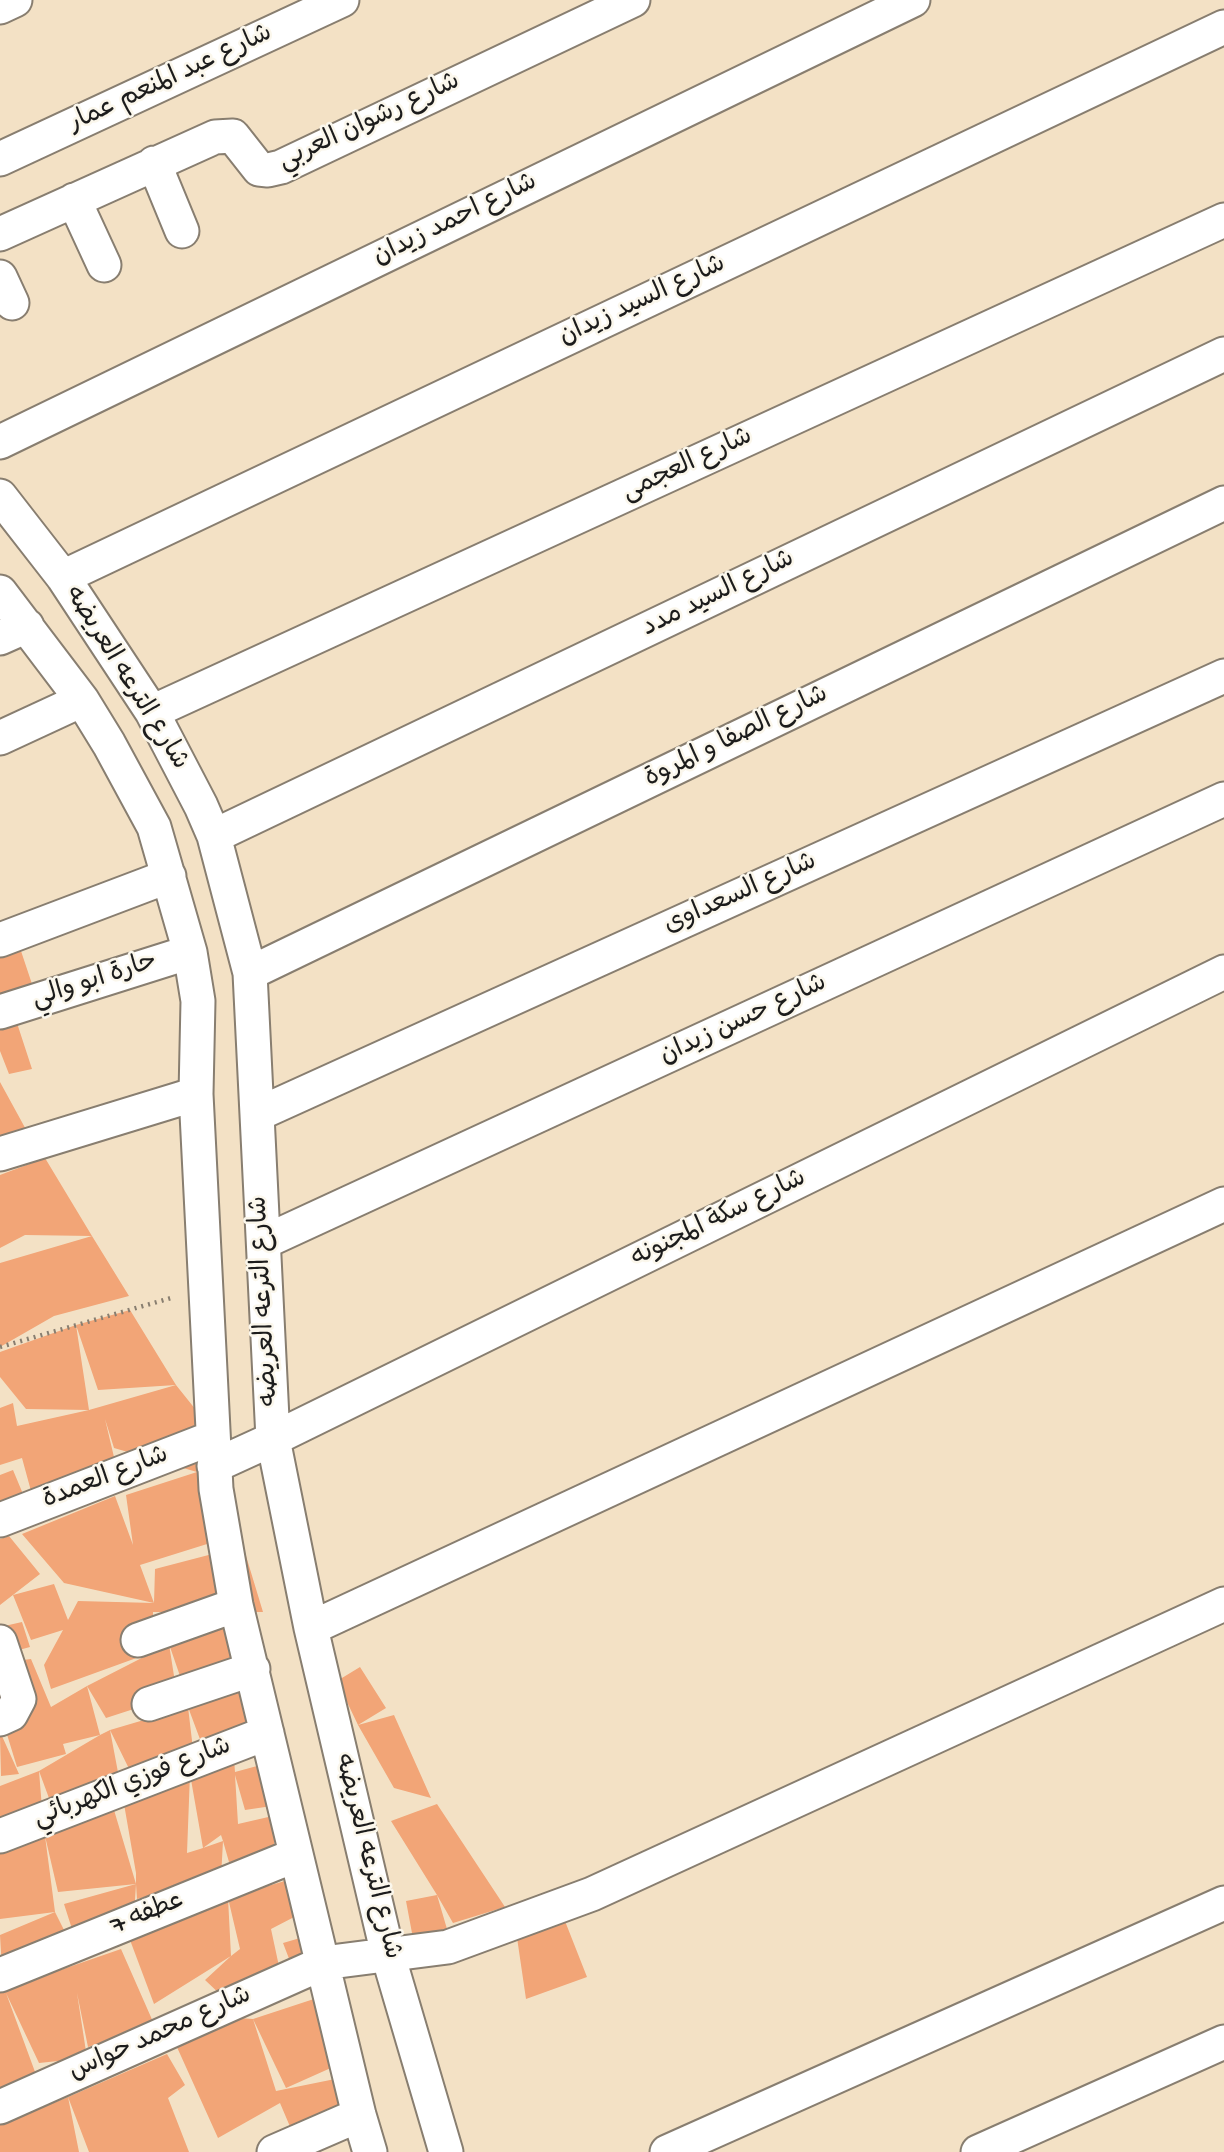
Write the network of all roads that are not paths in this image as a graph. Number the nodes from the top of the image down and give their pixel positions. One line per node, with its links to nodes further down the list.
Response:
1 (15, 0): 5 (street)
2 (342, 0): 7 (street, شارع عبد المنعم عمار)
3 (633, 0): 8 (street, شارع رشوان العربي)
4 (913, 0): 15 (street, شارع احمد زيدان)
5 (0, 7)
6 (1224, 27): 18 (street, شارع السيد زيدان)
7 (0, 159)
8 (154, 163): 9 (street, شارع رشوان العربي); 11 (street)
9 (74, 200): 12 (street, شارع رشوان العربي); 13 (street)
10 (1224, 220): 23 (street, شارع العجمى)
11 (182, 230)
12 (0, 234)
13 (104, 265)
14 (1224, 354): 28 (street, شارع السيد مدد)
15 (0, 442)
16 (0, 496): 18 (street, شارع الترعه العريضه)
17 (1224, 503): 33 (street, شارع الصفا و المروة)
18 (63, 577): 23 (street, شارع الترعه العريضه)
19 (0, 592): 20 (street, شارع الترعه العريضه)
20 (14, 632): 22 (street, شارع الترعه العريضه)
21 (1224, 677): 36 (street, شارع السعداوى)
22 (82, 700): 24 (street); 27 (street, شارع الترعه العريضه)
23 (152, 712): 26 (street, شارع الترعه العريضه)
24 (0, 738)
25 (1224, 799): 39 (street, شارع حسن زيدان)
26 (201, 806): 27 (street); 28 (street, شارع الترعه العريضه)
27 (154, 827): 29 (street, شارع الترعه العريضه)
28 (214, 836): 33 (street, شارع الترعه العريضه)
29 (170, 876): 30 (street); 31 (street, شارع الترعه العريضه)
30 (0, 939)
31 (190, 952): 34 (street, حارة ابو والي); 35 (street, شارع الترعه العريضه)
32 (1224, 972): 40 (street, شارع سكة المجنونه)
33 (250, 973): 36 (street, شارع الترعه العريضه)
34 (0, 1012)
35 (196, 1094): 37 (street); 41 (street, شارع الترعه العريضه)
36 (257, 1114): 39 (street, شارع الترعه العريضه)
37 (0, 1154)
38 (1224, 1204): 45 (street)
39 (264, 1242): 40 (street, شارع الترعه العريضه)
40 (273, 1439): 41 (street, شارع سكة المجنونه); 45 (street, شارع الترعه العريضه)
41 (213, 1452): 42 (street, شارع العمدة); 44 (street, شارع الترعه العريضه)
42 (0, 1520)
43 (1224, 1604): 55 (street, شارع محمد حواس)
44 (236, 1605): 46 (street); 48 (street, شارع الترعه العريضه)
45 (311, 1628): 55 (street, شارع الترعه العريضه)
46 (138, 1640)
47 (0, 1642): 50 (street)
48 (253, 1669): 49 (street); 51 (street, شارع الترعه العريضه)
49 (149, 1704)
50 (0, 1719)
51 (267, 1733): 52 (street, شارع فوزي الكهربائي); 53 (street, شارع الترعه العريضه)
52 (0, 1836)
53 (296, 1855): 56 (street, شارع الترعه العريضه); 57 (street, عطفه 7)
54 (1224, 1903): 64 (street)
55 (388, 1955): 56 (street, شارع محمد حواس); 63 (street, شارع الترعه العريضه)
56 (323, 1963): 59 (street, شارع محمد حواس); 60 (street, شارع الترعه العريضه)
57 (0, 1975)
58 (1224, 2042): 65 (street)
59 (0, 2107)
60 (359, 2115): 61 (street); 62 (street, شارع الترعه العريضه)
61 (274, 2152)
62 (370, 2152)
63 (446, 2152)
64 (667, 2152)
65 (978, 2152)

